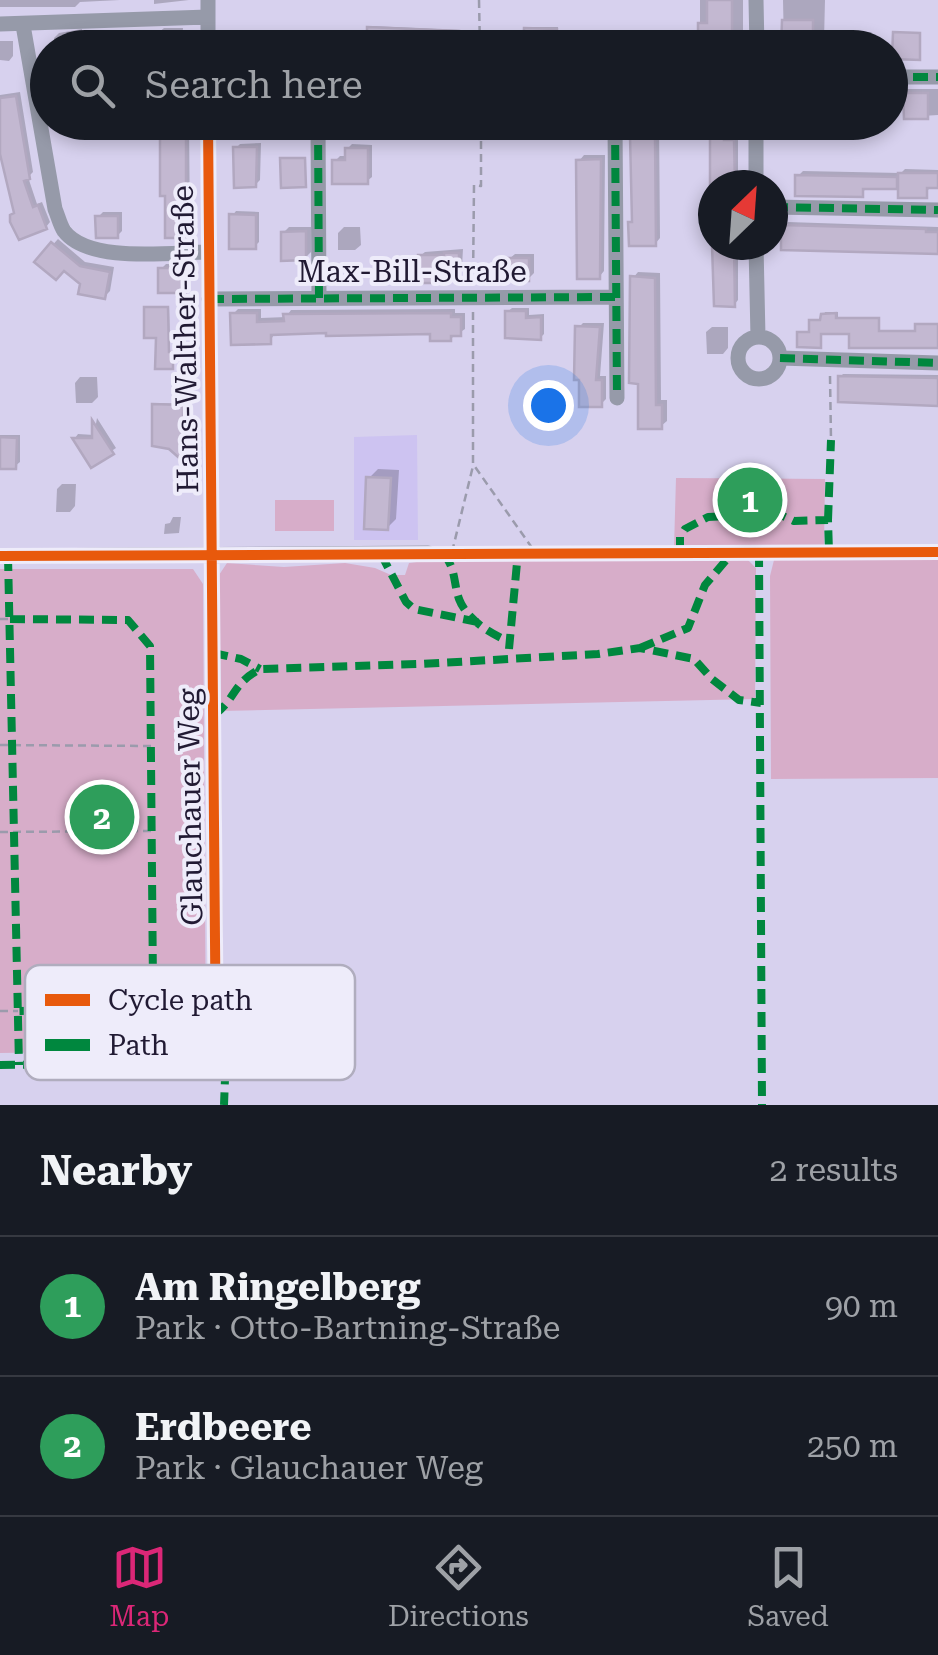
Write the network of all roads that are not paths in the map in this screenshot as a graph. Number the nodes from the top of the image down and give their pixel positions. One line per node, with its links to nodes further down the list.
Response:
1 (756, 0): 5 (street)
2 (208, 8): 4 (street)
3 (0, 24): 4 (street)
4 (22, 25): 6 (street)
5 (756, 30)
6 (30, 71)
7 (908, 77): 8 (street)
8 (938, 77)
9 (42, 140): 17 (street)
10 (208, 140): 17 (street, Hans-Walther-Straße)
11 (318, 140): 20 (street)
12 (615, 140): 19 (street)
13 (756, 140): 14 (street)
14 (756, 170)
15 (788, 207): 16 (street)
16 (938, 210)
17 (209, 252): 21 (street, Hans-Walther-Straße)
18 (756, 260): 22 (street)
19 (616, 297): 20 (street, Max-Bill-Straße); 25 (street)
20 (320, 298): 21 (street, Max-Bill-Straße)
21 (209, 300): 28 (street, Hans-Walther-Straße)
22 (758, 337): 23 (street); 23 (street)
23 (780, 358): 24 (street)
24 (938, 363)
25 (617, 398)
26 (428, 553): 28 (street)
27 (0, 556): 28 (street)
28 (212, 556): 29 (street, Glauchauer Weg)
29 (215, 965)

